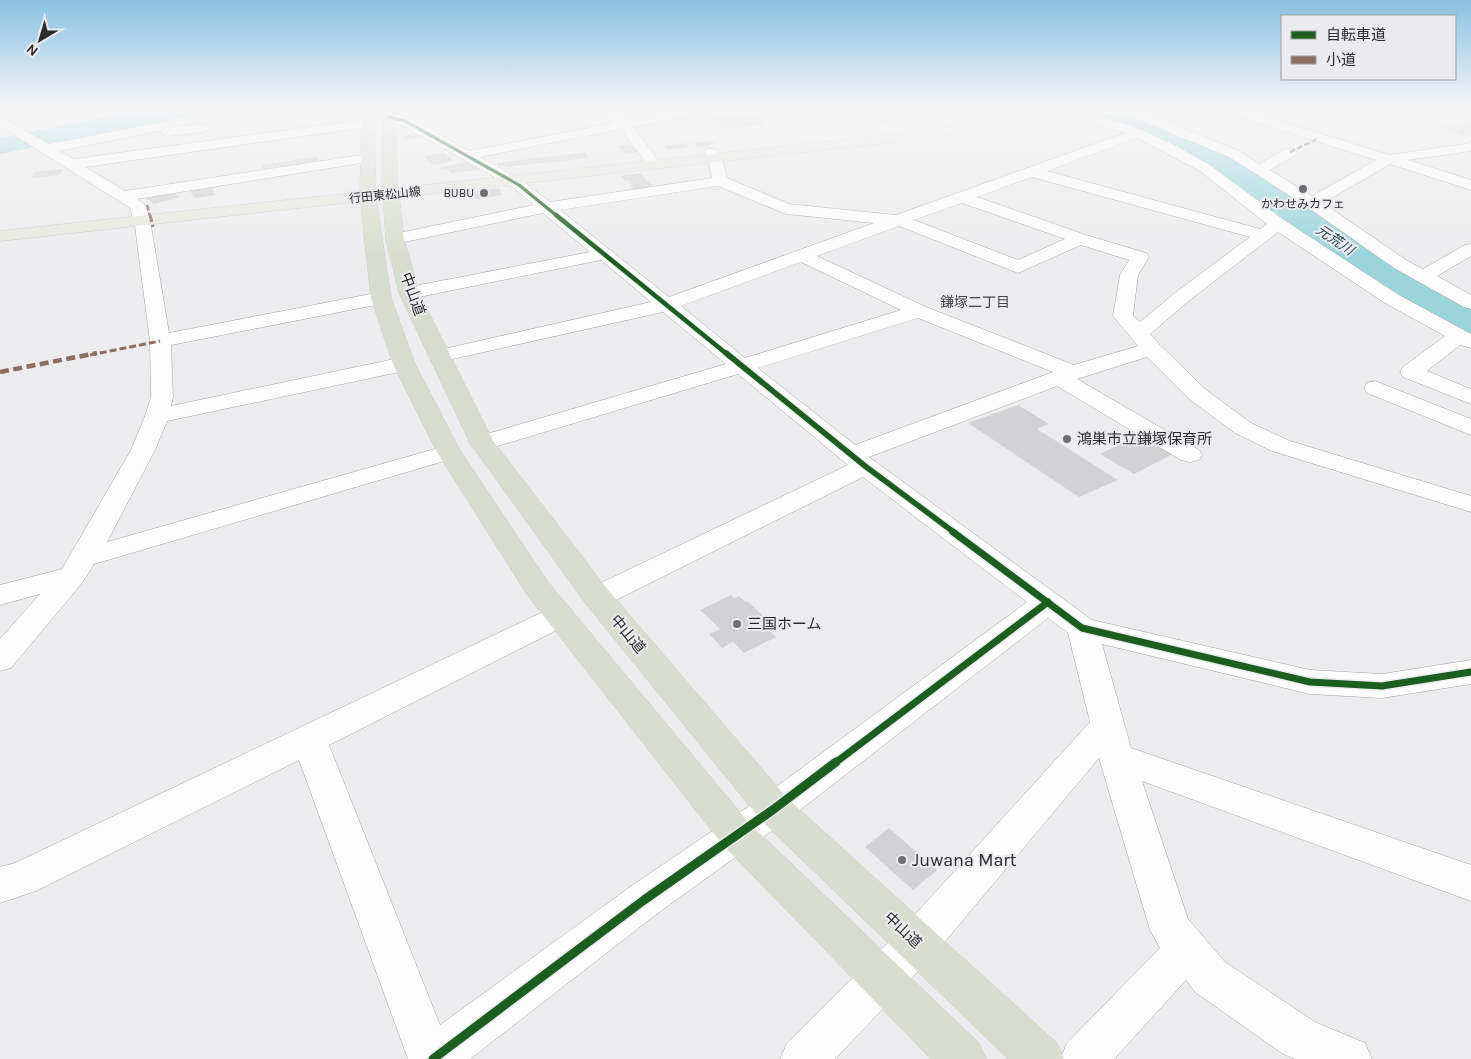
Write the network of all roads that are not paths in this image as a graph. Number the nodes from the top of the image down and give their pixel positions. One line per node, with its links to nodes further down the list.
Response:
1 (61, 157): 18 (street)
2 (104, 157): 18 (street)
3 (246, 157): 21 (street)
4 (379, 157): 25 (highway, 中山道)
5 (468, 157): 22 (street)
6 (648, 157): 17 (street)
7 (692, 157): 17 (main road, 行田東松山線)
8 (714, 157): 23 (street)
9 (1072, 157): 20 (street)
10 (1186, 157): 33 (street)
11 (1239, 157): 19 (street)
12 (1281, 157): 19 (street)
13 (1380, 157): 16 (street)
14 (1404, 157): 16 (street)
15 (368, 158): 21 (street); 25 (highway, 中山道)
16 (1388, 160): 24 (street); 28 (street)
17 (651, 162): 22 (main road, 行田東松山線)
18 (73, 164): 26 (street)
19 (1259, 170): 28 (street)
20 (1032, 172): 27 (street); 33 (street)
21 (256, 175): 26 (street)
22 (507, 177): 25 (main road, 行田東松山線); 29 (street)
23 (720, 181): 29 (street); 31 (street)
24 (1471, 185)
25 (380, 191): 30 (main road, 行田東松山線); 35 (highway, 中山道); 41 (highway, 中山道)
26 (123, 196): 30 (street)
27 (964, 198): 31 (street); 36 (street)
28 (1312, 203): 40 (street)
29 (549, 207): 35 (street); 38 (street)
30 (145, 216): 32 (main road, 行田東松山線); 34 (main road, 行田東松山線); 46 (street)
31 (901, 221): 36 (street); 39 (street)
32 (0, 228)
33 (1270, 230): 45 (street); 47 (street)
34 (0, 236)
35 (395, 239): 41 (highway, 中山道)
36 (1080, 239): 47 (street)
37 (1471, 249): 40 (street)
38 (606, 254): 41 (street); 43 (street)
39 (801, 255): 43 (street); 44 (street)
40 (1422, 277): 42 (street)
41 (395, 295): 46 (street); 48 (highway, 中山道); 49 (highway, 中山道)
42 (1471, 303)
43 (666, 305): 48 (street); 50 (street)
44 (919, 311): 50 (street); 51 (street)
45 (1465, 339): 53 (street)
46 (160, 341): 54 (street)
47 (1145, 341): 51 (street); 60 (street)
48 (439, 356): 56 (highway, 中山道)
49 (404, 364): 54 (street); 57 (highway, 中山道)
50 (742, 366): 56 (street); 59 (street)
51 (1066, 375): 58 (street); 59 (street)
52 (1375, 388): 55 (street)
53 (1471, 397)
54 (157, 416): 61 (street)
55 (1471, 428)
56 (482, 443): 63 (highway, 中山道)
57 (449, 452): 61 (street); 65 (highway, 中山道)
58 (1190, 455)
59 (859, 461): 63 (street); 64 (street)
60 (1471, 504)
61 (78, 567): 62 (street); 67 (street)
62 (0, 595)
63 (597, 597): 71 (highway, 中山道)
64 (1048, 602): 66 (street); 71 (street)
65 (560, 616): 69 (street); 72 (highway, 中山道)
66 (1082, 628): 68 (street); 70 (street)
67 (0, 660)
68 (1471, 672)
69 (309, 739): 74 (street); 78 (street)
70 (1112, 740): 73 (street); 75 (street); 76 (street)
71 (774, 809): 72 (street); 75 (highway, 中山道)
72 (736, 834): 77 (highway, 中山道); 78 (street)
73 (1471, 883)
74 (0, 885)
75 (917, 943): 77 (street); 81 (highway, 中山道)
76 (1187, 950): 82 (street); 83 (street)
77 (882, 979): 79 (street); 80 (highway, 中山道)
78 (432, 1059)
79 (803, 1059)
80 (963, 1059)
81 (1041, 1059)
82 (1083, 1059)
83 (1349, 1059)

